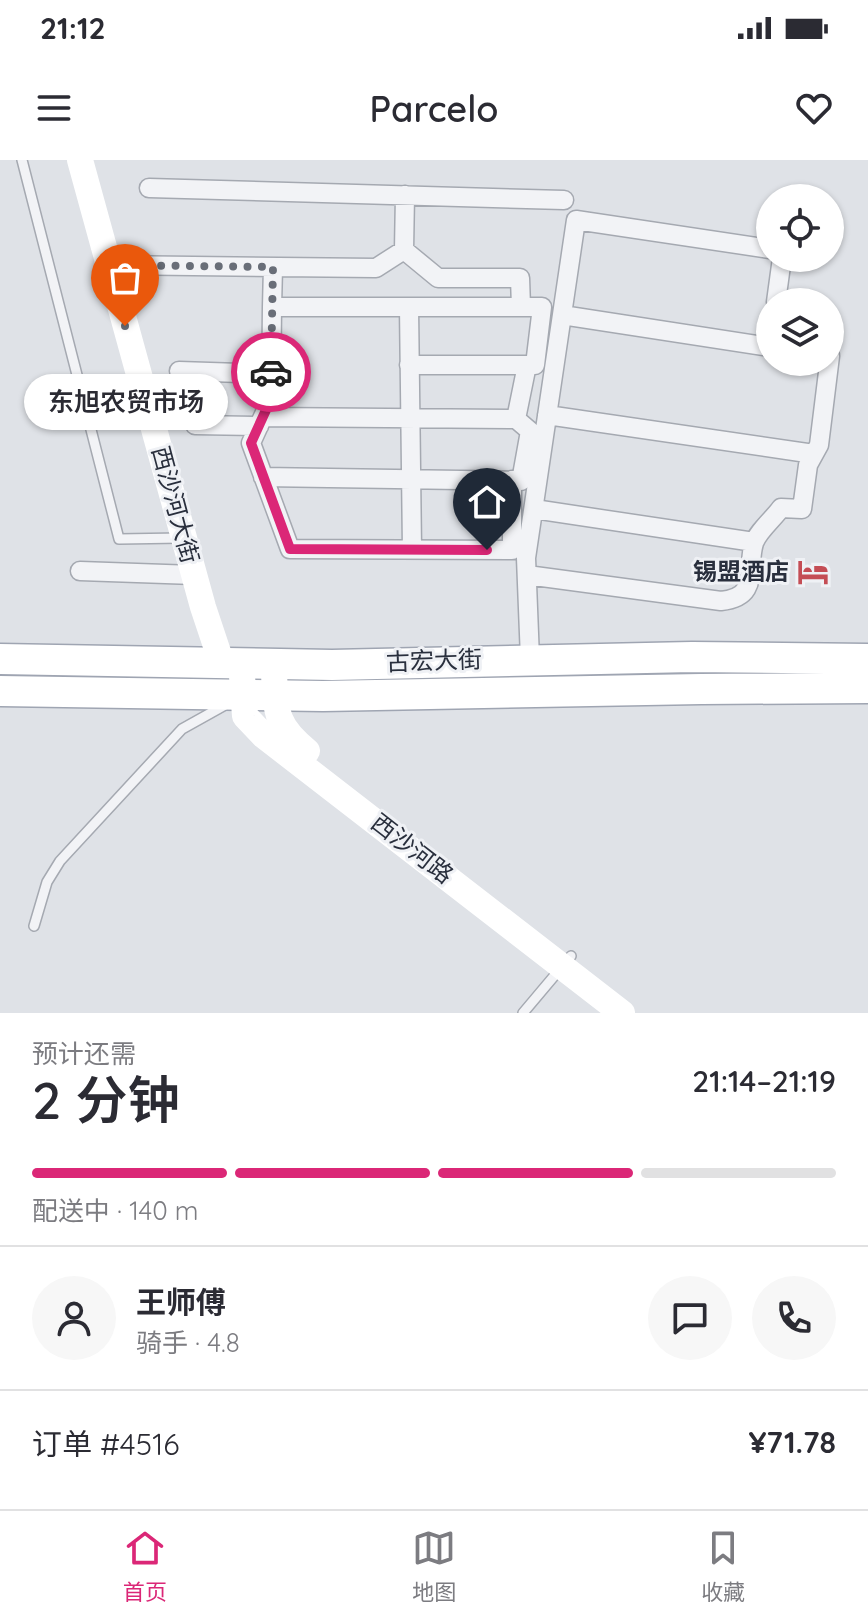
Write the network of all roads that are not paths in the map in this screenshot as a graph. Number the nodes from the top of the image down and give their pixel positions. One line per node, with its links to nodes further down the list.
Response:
1 (22, 160): 30 (lane)
2 (80, 160): 8 (street, 西沙河大街)
3 (149, 188): 4 (street)
4 (405, 195): 5 (street); 7 (street)
5 (564, 200)
6 (756, 247): 13 (street)
7 (404, 250): 9 (street); 12 (street)
8 (109, 265): 9 (street); 30 (street, 西沙河大街)
9 (273, 267): 10 (street)
10 (272, 307): 11 (street); 18 (street)
11 (409, 307): 12 (street); 15 (street)
12 (521, 307): 16 (street)
13 (562, 315): 14 (street); 20 (street)
14 (756, 345)
15 (409, 365): 16 (street); 21 (street)
16 (527, 365): 22 (street)
17 (179, 371): 18 (street)
18 (271, 374): 23 (street)
19 (828, 376): 25 (street)
20 (547, 415): 25 (street); 29 (street)
21 (410, 419): 22 (street); 23 (street); 27 (street)
22 (516, 419): 28 (street)
23 (261, 422): 24 (street); 26 (street)
24 (195, 425)
25 (814, 454): 31 (street)
26 (263, 477): 27 (street); 32 (street)
27 (411, 479): 28 (street); 32 (street)
28 (512, 480): 32 (street)
29 (534, 509): 31 (street); 35 (street)
30 (184, 538): 34 (street, 西沙河大街)
31 (754, 542): 35 (street)
32 (412, 550)
33 (80, 571): 34 (street)
34 (194, 575): 39 (street, 西沙河大街)
35 (527, 575): 37 (street)
36 (0, 659): 39 (main road, 古宏大街)
37 (530, 659): 38 (main road, 古宏大街); 40 (main road, 古宏大街)
38 (868, 659)
39 (232, 664): 40 (main road, 古宏大街); 43 (street, 西沙河路)
40 (274, 665): 44 (street, 西沙河路)
41 (868, 688): 44 (main road, 古宏大街)
42 (0, 691): 43 (main road, 古宏大街)
43 (242, 695): 44 (main road, 古宏大街); 45 (lane); 46 (street, 西沙河路)
44 (275, 696): 46 (street, 西沙河路)
45 (34, 926)
46 (566, 961): 47 (lane); 48 (street, 西沙河路); 49 (street, 西沙河路)
47 (523, 1013)
48 (622, 1013)
49 (645, 1013)

